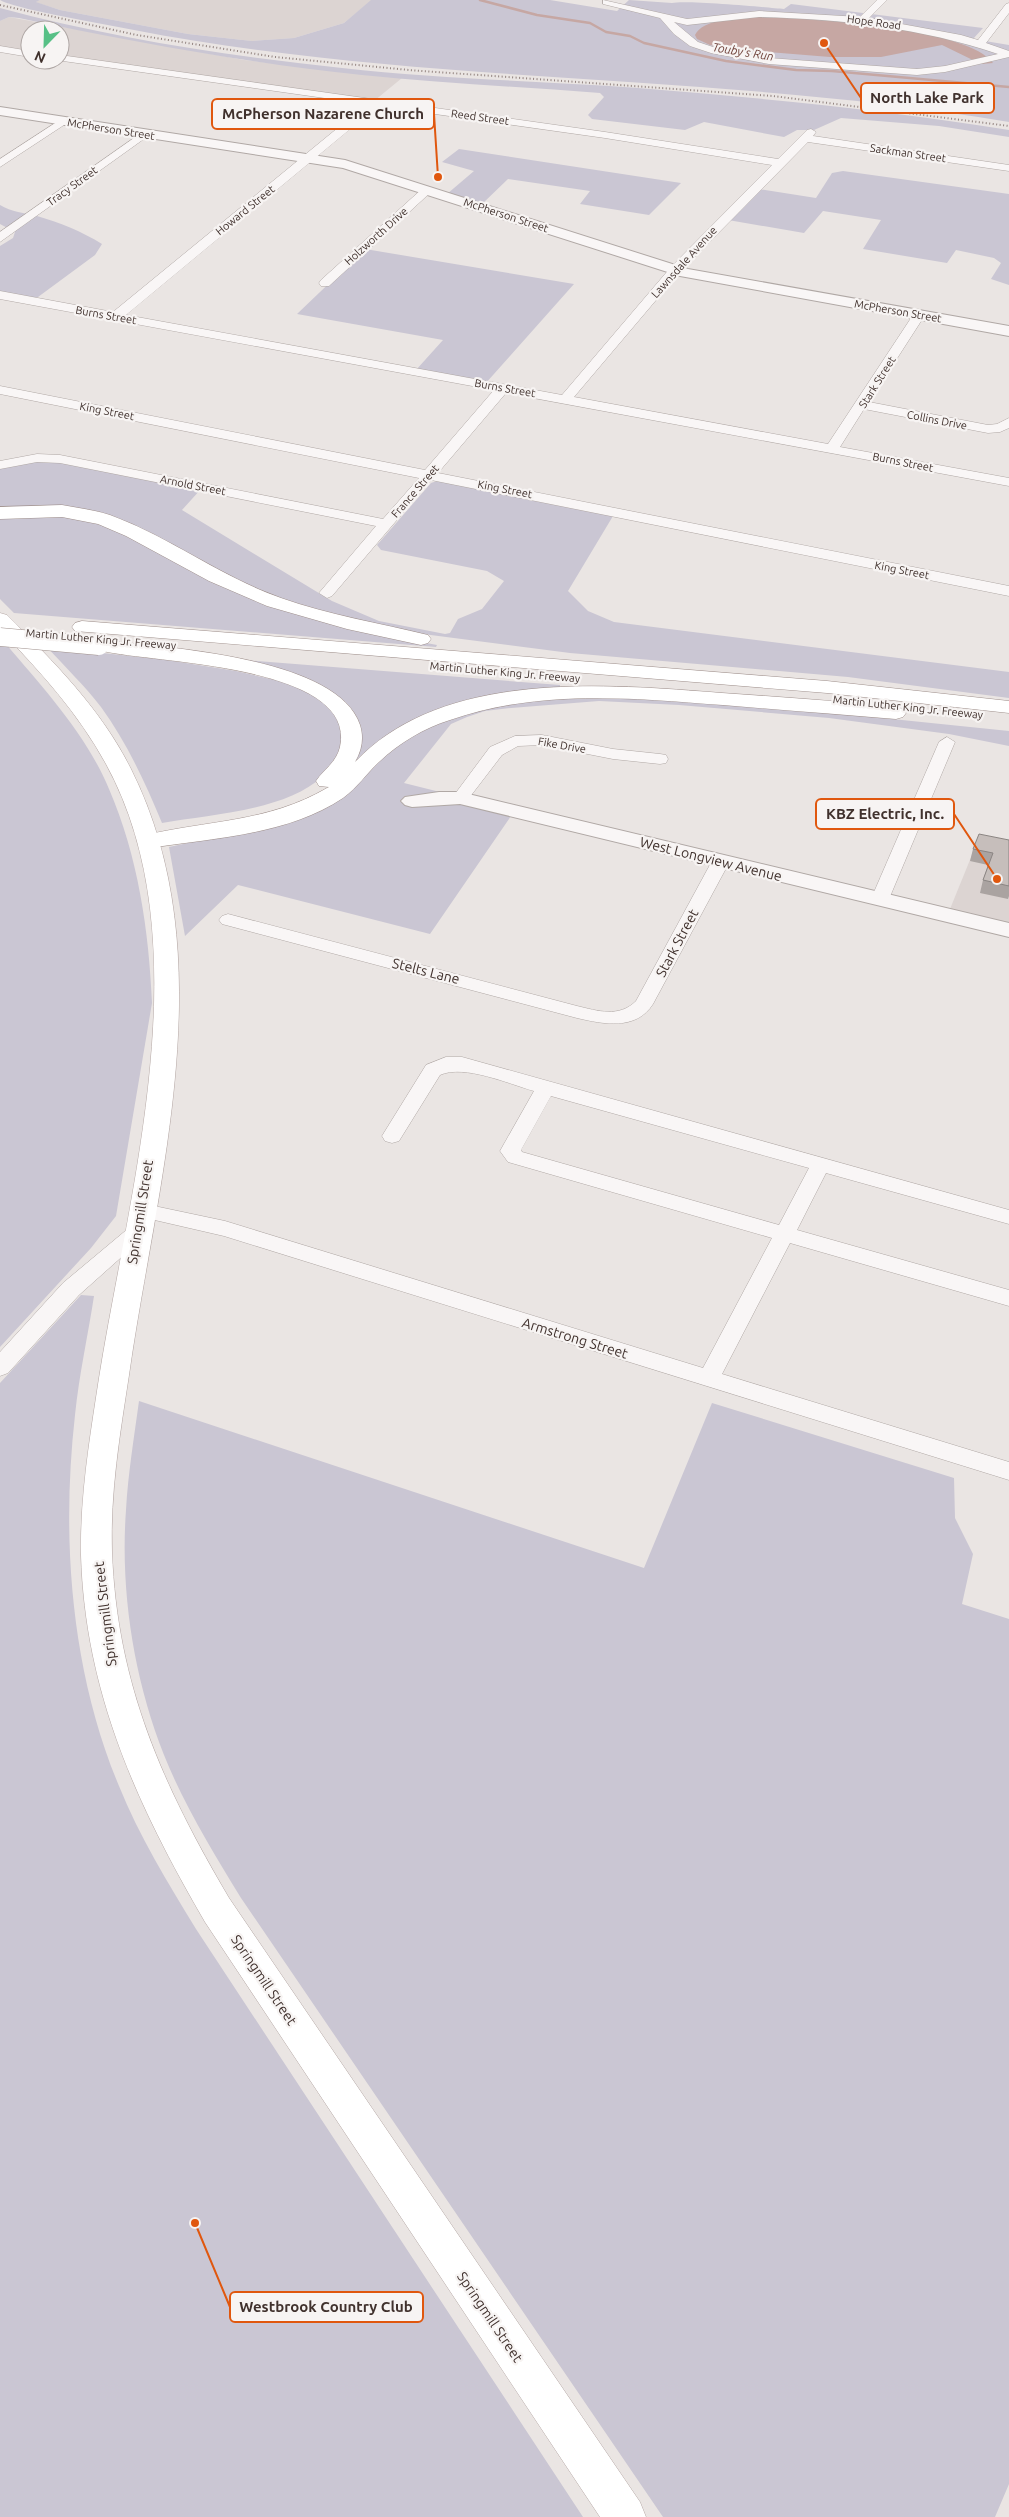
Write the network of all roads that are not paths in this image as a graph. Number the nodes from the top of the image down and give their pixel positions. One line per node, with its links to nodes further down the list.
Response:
1 (882, 0): 7 (street)
2 (607, 1): 6 (street)
3 (745, 5): 5 (street)
4 (1009, 6): 10 (street)
5 (735, 15): 7 (street, Hope Road); 8 (street, Hope Road)
6 (663, 17): 8 (street); 9 (street)
7 (862, 20): 10 (street, Hope Road)
8 (703, 22): 9 (street)
9 (678, 32): 13 (street)
10 (981, 43): 13 (street, Hope Road)
11 (2, 51): 12 (street)
12 (20, 53)
13 (1009, 54)
14 (70, 59): 15 (street, Reed Street)
15 (375, 103): 20 (street, Howard Street); 21 (street, Reed Street)
16 (0, 111): 17 (street, McPherson Street)
17 (63, 121): 18 (street, McPherson Street); 22 (street)
18 (144, 134): 20 (street, McPherson Street); 25 (street, Tracy Street)
19 (809, 135): 21 (street, Lawnsdale Avenue); 23 (street, Sackman Street)
20 (308, 159): 24 (street, McPherson Street); 30 (street, Howard Street)
21 (780, 163): 26 (street, Lawnsdale Avenue)
22 (0, 164)
23 (1009, 168)
24 (427, 190): 26 (street, McPherson Street); 27 (street, Holzworth Drive)
25 (0, 238)
26 (675, 270): 29 (street, McPherson Street); 34 (street, Lawnsdale Avenue)
27 (325, 283)
28 (0, 295): 30 (street, Burns Street)
29 (919, 315): 31 (street, McPherson Street); 35 (street, Stark Street)
30 (115, 317): 32 (street, Burns Street)
31 (1009, 331)
32 (504, 388): 34 (street, Burns Street); 39 (street, France Street)
33 (0, 390): 39 (street, King Street)
34 (565, 400): 37 (street, Burns Street)
35 (862, 405): 36 (street, Collins Drive); 37 (street, Stark Street)
36 (1009, 422)
37 (832, 449): 40 (street, Burns Street)
38 (0, 464): 42 (street, Arnold Street)
39 (429, 474): 42 (street, France Street); 43 (street, King Street)
40 (1009, 482)
41 (0, 513): 49 (main road)
42 (386, 524): 44 (street, France Street)
43 (1009, 591)
44 (327, 593)
45 (0, 619): 48 (main road, Martin Luther King Jr. Freeway); 57 (main road, Springmill Street)
46 (0, 631): 48 (main road, Martin Luther King Jr. Freeway)
47 (0, 637): 48 (main road, bridge)
48 (92, 637): 49 (main road, Martin Luther King Jr. Freeway); 51 (main road, Martin Luther King Jr. Freeway); 57 (main road)
49 (901, 694): 50 (main road, Martin Luther King Jr. Freeway)
50 (1009, 707)
51 (1009, 718)
52 (1009, 725): 57 (main road)
53 (947, 742): 59 (street)
54 (660, 759): 55 (street, Fike Drive)
55 (460, 798): 56 (street, West Longview Avenue); 58 (street, West Longview Avenue)
56 (412, 801)
57 (148, 836): 67 (main road, Springmill Street)
58 (721, 861): 59 (street, West Longview Avenue); 62 (street, Stark Street)
59 (880, 899): 61 (street, West Longview Avenue)
60 (228, 920): 62 (street, Stelts Lane)
61 (1009, 930)
62 (624, 1018)
63 (546, 1087): 64 (street); 65 (street); 68 (street)
64 (392, 1136)
65 (821, 1164): 66 (street); 68 (street)
66 (1009, 1217)
67 (138, 1221): 70 (street); 71 (street, Armstrong Street); 73 (main road, Springmill Street)
68 (783, 1233): 69 (street); 71 (street)
69 (1009, 1298)
70 (0, 1367)
71 (709, 1378): 72 (street, Armstrong Street)
72 (1009, 1471)
73 (625, 2517)

